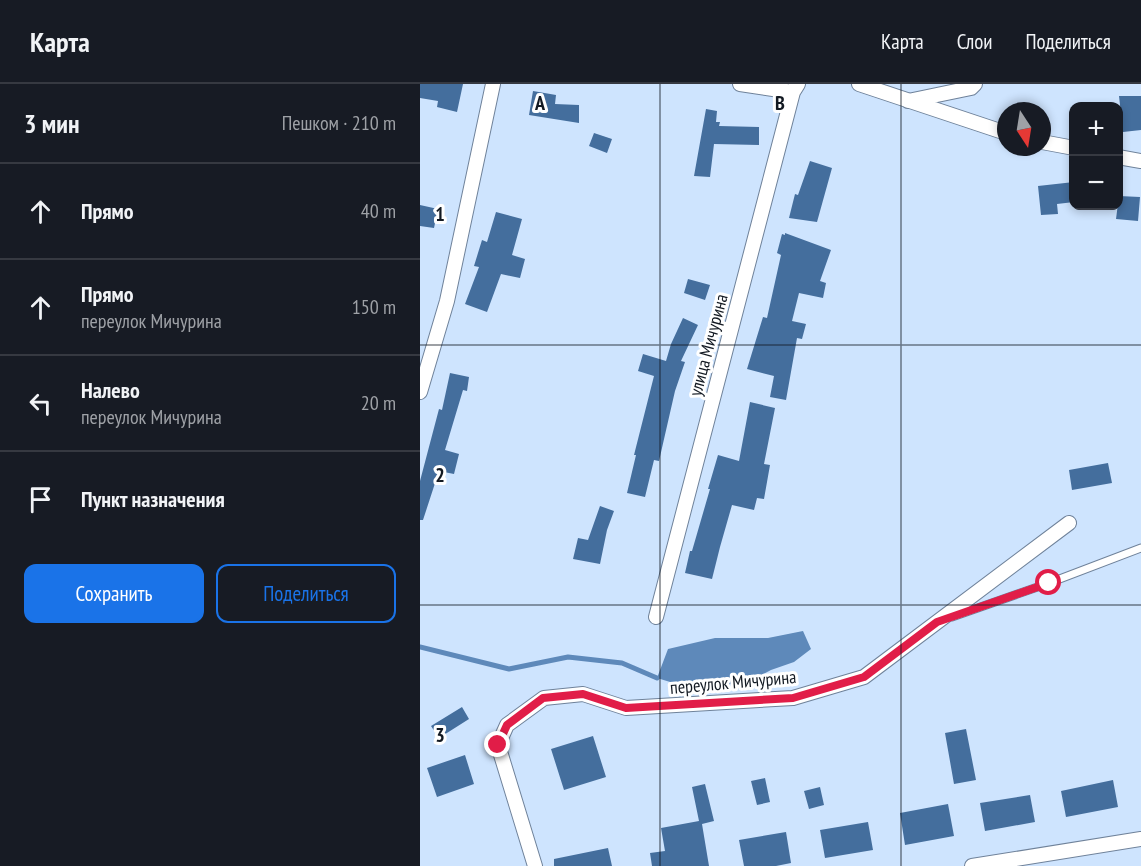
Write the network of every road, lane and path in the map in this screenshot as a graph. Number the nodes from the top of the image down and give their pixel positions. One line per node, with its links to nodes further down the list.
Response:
1 (493, 84): 12 (street)
2 (740, 84): 5 (street)
3 (859, 84): 6 (street)
4 (975, 84): 6 (street)
5 (795, 88): 15 (street, улица Мичурина)
6 (908, 101): 7 (street)
7 (997, 130)
8 (1051, 144): 9 (street)
9 (1069, 147)
10 (1123, 158): 11 (street)
11 (1141, 161)
12 (420, 392)
13 (1069, 523): 16 (street, переулок Мичурина)
14 (1141, 548): 16 (lane)
15 (656, 617)
16 (937, 622): 18 (street, переулок Мичурина)
17 (1141, 839): 19 (street)
18 (535, 866)
19 (972, 866)

